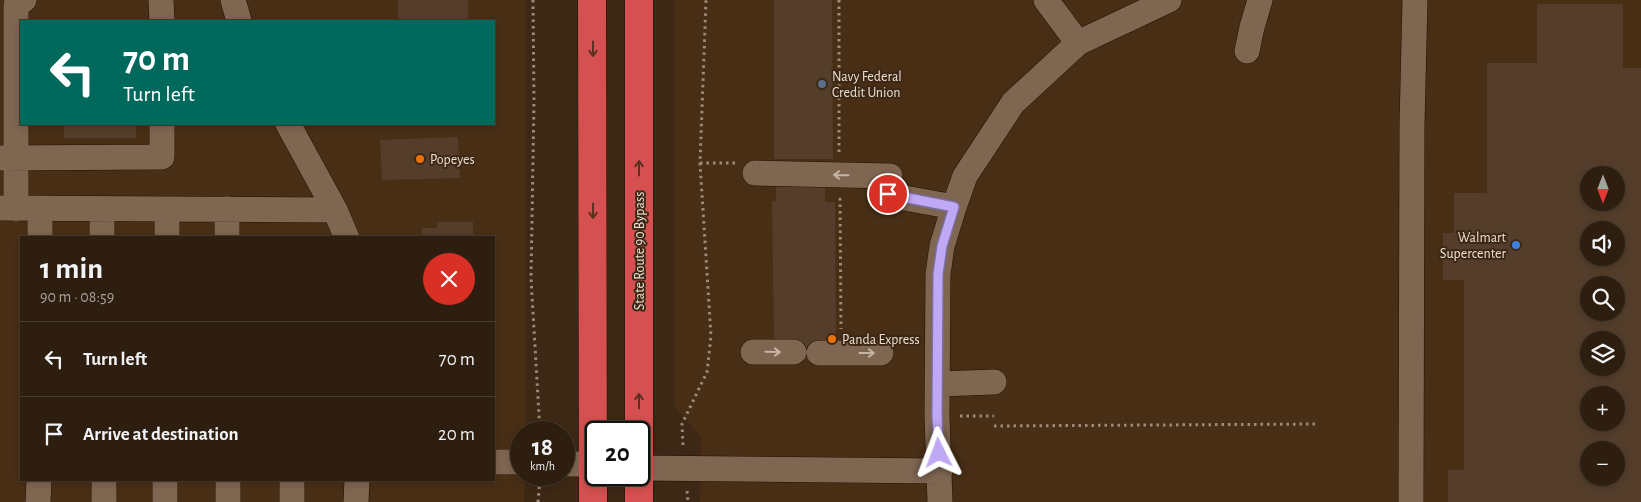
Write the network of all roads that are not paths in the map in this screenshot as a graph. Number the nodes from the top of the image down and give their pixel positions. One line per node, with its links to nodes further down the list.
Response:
1 (162, 0): 10 (lane)
2 (234, 0): 11 (lane)
3 (592, 0): 35 (highway, one-way to 35)
4 (639, 0): 36 (highway, State Route 90 Bypass, one-way to 4)
5 (1046, 0): 12 (lane)
6 (1169, 0): 12 (lane)
7 (1260, 0): 13 (lane)
8 (1415, 0): 58 (lane)
9 (13, 10): 16 (lane)
10 (162, 20)
11 (239, 20)
12 (1078, 43): 18 (lane)
13 (1247, 51)
14 (162, 125): 16 (lane)
15 (289, 125): 23 (lane)
16 (8, 158): 19 (lane)
17 (755, 173): 18 (lane, one-way to 17)
18 (954, 207): 34 (lane)
19 (19, 208): 20 (lane); 24 (lane)
20 (102, 208): 21 (lane); 25 (lane)
21 (167, 209): 22 (lane); 26 (lane)
22 (227, 209): 23 (lane); 27 (lane)
23 (335, 210): 28 (lane)
24 (39, 236)
25 (102, 236)
26 (167, 236)
27 (227, 236)
28 (345, 236)
29 (753, 352): 30 (lane, one-way to 30)
30 (794, 352)
31 (819, 353): 32 (lane, one-way to 32)
32 (881, 353)
33 (994, 382): 34 (lane)
34 (938, 384): 40 (lane)
35 (593, 421)
36 (640, 421)
37 (495, 462): 38 (lane)
38 (510, 462)
39 (650, 468): 40 (lane)
40 (940, 471): 57 (lane)
41 (39, 481): 49 (lane)
42 (104, 481): 50 (lane)
43 (165, 481): 51 (lane)
44 (228, 481): 52 (lane)
45 (292, 481): 53 (lane)
46 (357, 481): 54 (lane)
47 (593, 486): 55 (highway)
48 (639, 486): 56 (highway, State Route 90 Bypass)
49 (38, 502)
50 (104, 502)
51 (165, 502)
52 (228, 502)
53 (292, 502)
54 (356, 502)
55 (593, 502)
56 (639, 502)
57 (940, 502)
58 (1411, 502)

